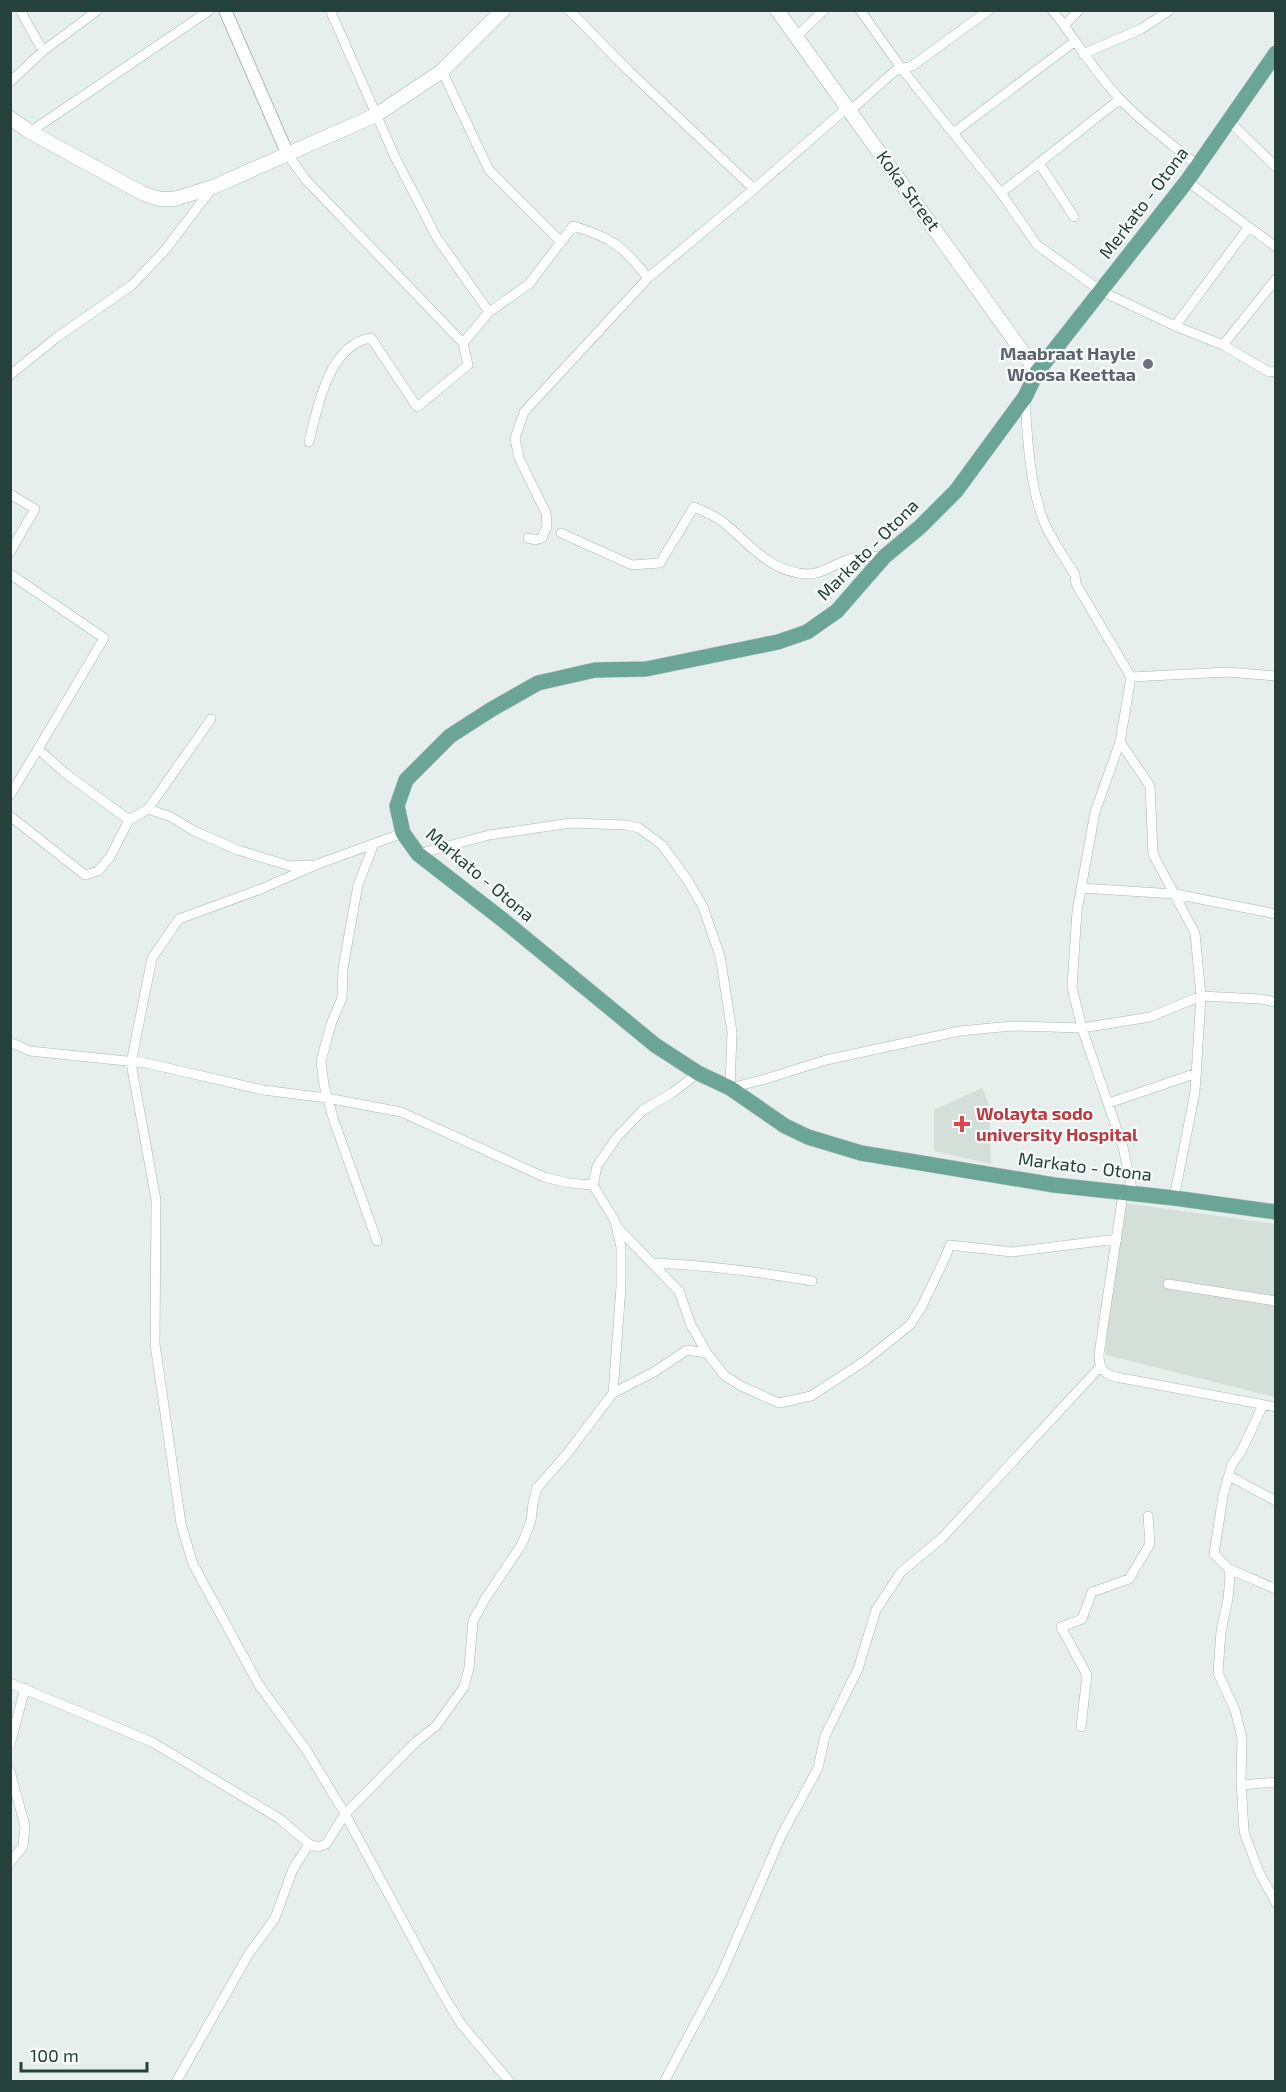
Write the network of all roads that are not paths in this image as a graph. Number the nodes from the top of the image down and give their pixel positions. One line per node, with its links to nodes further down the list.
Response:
1 (20, 10): 18 (street)
2 (98, 10): 18 (street)
3 (210, 10): 29 (street)
4 (225, 10): 31 (street)
5 (330, 10): 26 (street)
6 (503, 10): 22 (main road)
7 (569, 10): 37 (street)
8 (777, 10): 16 (main road, Koka Street)
9 (824, 10): 16 (street)
10 (860, 10): 21 (street)
11 (989, 10): 21 (street)
12 (1052, 10): 15 (street)
13 (1079, 10): 15 (street)
14 (1165, 12): 20 (street)
15 (1065, 25): 17 (street)
16 (796, 37): 25 (main road, Koka Street)
17 (1074, 42): 20 (street); 30 (street)
18 (43, 51): 23 (street)
19 (1275, 53): 28 (main road, Merkato - Otona)
20 (1083, 54): 24 (street)
21 (902, 69): 25 (street); 30 (street)
22 (442, 71): 26 (main road); 41 (street)
23 (10, 82)
24 (1120, 99): 32 (street); 33 (street)
25 (849, 109): 37 (street); 51 (main road, Koka Street)
26 (376, 115): 31 (main road); 46 (street)
27 (10, 118): 29 (main road)
28 (1229, 121): 33 (main road, Merkato - Otona); 34 (street)
29 (30, 132): 36 (main road)
30 (953, 133): 38 (street)
31 (288, 155): 36 (main road); 48 (street)
32 (1039, 163): 38 (street); 39 (street)
33 (1197, 165): 35 (main road, Merkato - Otona)
34 (1275, 167)
35 (1187, 181): 40 (street); 45 (main road, Merkato - Otona)
36 (213, 187): 52 (street)
37 (754, 189): 43 (street)
38 (1001, 193): 45 (street)
39 (1074, 217)
40 (1248, 228): 42 (street); 47 (street)
41 (561, 242): 43 (street); 46 (street)
42 (1275, 247)
43 (648, 278): 57 (street)
44 (1275, 279): 49 (street)
45 (1101, 291): 47 (street); 51 (main road, Merkato - Otona)
46 (489, 312): 48 (street)
47 (1175, 326): 49 (street)
48 (463, 343): 54 (street)
49 (1222, 345): 50 (street)
50 (1275, 371)
51 (1037, 372): 53 (main road, Markato - Otona)
52 (10, 375)
53 (1025, 397): 59 (main road, Markato - Otona); 62 (street)
54 (309, 442)
55 (10, 494): 58 (street)
56 (561, 533): 59 (street)
57 (528, 538)
58 (10, 552)
59 (884, 556): 70 (main road, Markato - Otona)
60 (10, 574): 65 (street)
61 (1275, 675): 62 (street)
62 (1131, 677): 64 (street)
63 (211, 719): 67 (street)
64 (1119, 742): 74 (street); 75 (street)
65 (38, 749): 66 (street); 69 (street)
66 (10, 795)
67 (148, 809): 69 (street); 73 (street)
68 (10, 816): 69 (street)
69 (129, 820)
70 (403, 833): 71 (street); 72 (main road, Markato - Otona)
71 (373, 846): 73 (street); 85 (street)
72 (418, 854): 82 (main road, Markato - Otona); 84 (street)
73 (318, 864): 81 (street)
74 (1081, 888): 75 (street); 79 (street)
75 (1175, 894): 76 (street); 77 (street)
76 (1275, 914)
77 (1201, 996): 78 (street); 79 (street); 83 (street)
78 (1275, 1002)
79 (1082, 1028): 84 (street); 86 (street)
80 (10, 1042): 81 (street)
81 (130, 1063): 85 (street); 115 (street)
82 (698, 1073): 84 (main road, Markato - Otona); 87 (street)
83 (1197, 1073): 86 (street); 89 (street)
84 (730, 1088): 88 (main road, Markato - Otona)
85 (327, 1098): 87 (street); 93 (street)
86 (1109, 1103): 88 (street)
87 (593, 1185): 91 (street)
88 (1128, 1194): 89 (main road, Markato - Otona); 92 (street)
89 (1174, 1198): 90 (main road, Markato - Otona)
90 (1275, 1212)
91 (616, 1226): 94 (street); 100 (street)
92 (1117, 1239): 98 (street); 99 (street)
93 (377, 1241)
94 (654, 1263): 95 (street); 98 (street)
95 (812, 1281)
96 (1168, 1284): 97 (street)
97 (1275, 1301)
98 (707, 1353): 100 (street)
99 (1100, 1367): 101 (street); 121 (street)
100 (613, 1393): 115 (street)
101 (1263, 1405): 102 (street); 103 (street)
102 (1275, 1407)
103 (1229, 1476): 104 (street); 106 (street)
104 (1275, 1501)
105 (1148, 1516): 110 (street)
106 (1229, 1569): 107 (street); 114 (street)
107 (1275, 1588)
108 (10, 1683): 109 (street)
109 (25, 1688): 111 (street); 116 (street)
110 (1081, 1727)
111 (10, 1745)
112 (10, 1771): 117 (street)
113 (1275, 1782): 114 (street)
114 (1242, 1785): 118 (street)
115 (345, 1814): 116 (street); 120 (street)
116 (309, 1844): 119 (street)
117 (10, 1863)
118 (1275, 1903)
119 (176, 2082)
120 (510, 2082)
121 (664, 2082)

